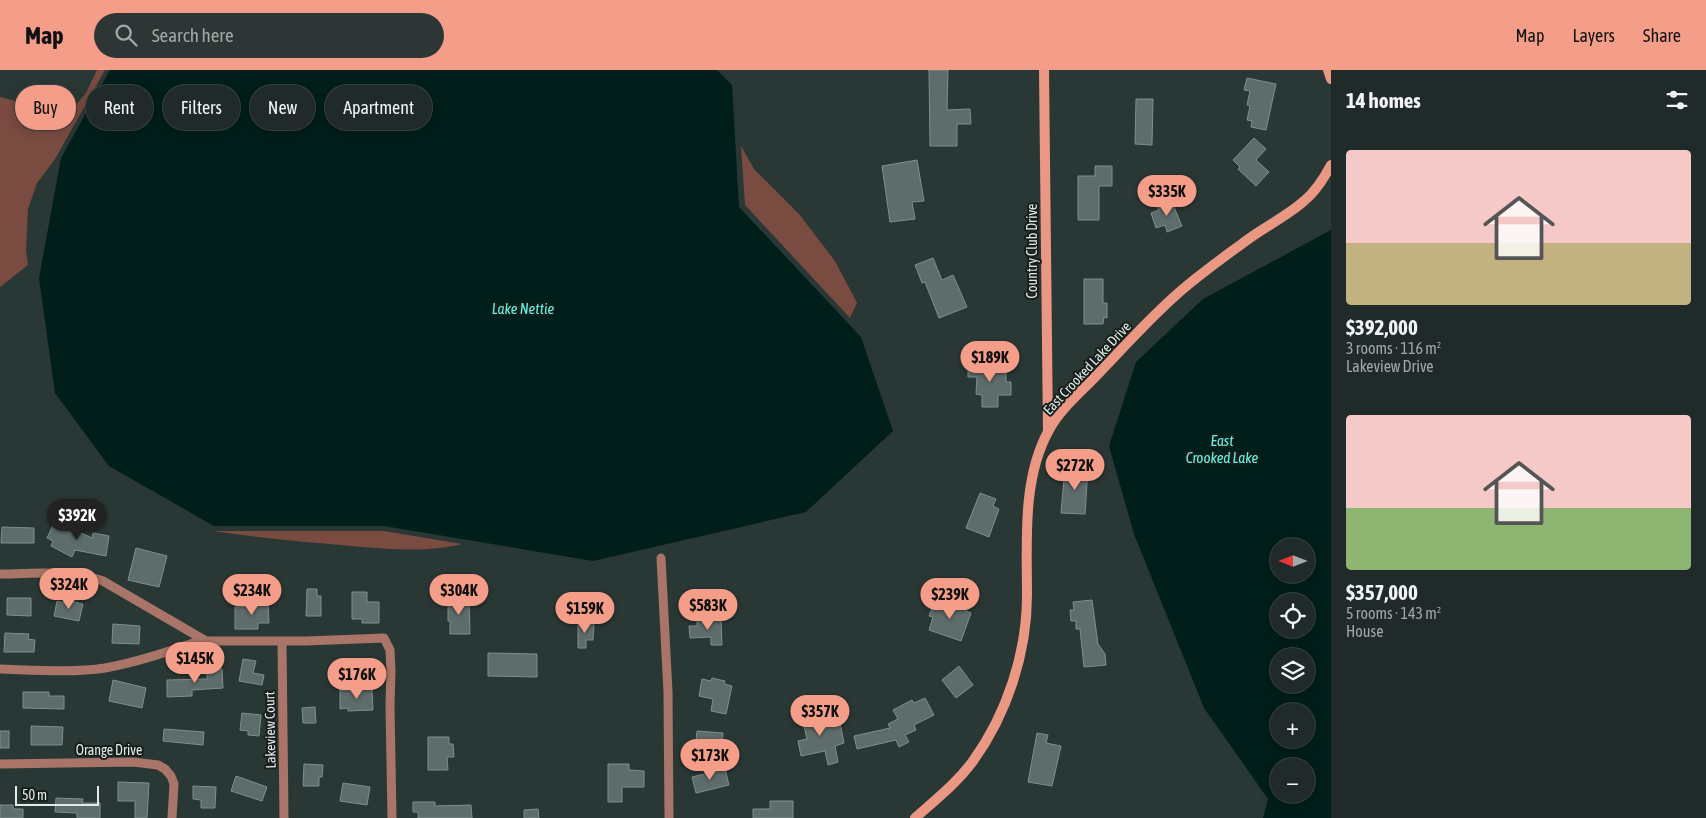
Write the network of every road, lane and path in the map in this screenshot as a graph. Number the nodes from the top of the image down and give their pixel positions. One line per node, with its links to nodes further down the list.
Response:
1 (1044, 70): 5 (street, Country Club Drive)
2 (1328, 70): 3 (street)
3 (1331, 79)
4 (1331, 165): 5 (street, East Crooked Lake Drive)
5 (1048, 431): 16 (street, East Crooked Lake Drive)
6 (661, 558): 15 (street)
7 (0, 574): 8 (street)
8 (202, 640): 9 (street); 10 (street)
9 (282, 642): 13 (street, Lakeview Court); 14 (street)
10 (0, 669)
11 (0, 764): 12 (street, Orange Drive)
12 (172, 818)
13 (284, 818)
14 (392, 818)
15 (669, 818)
16 (915, 818)

